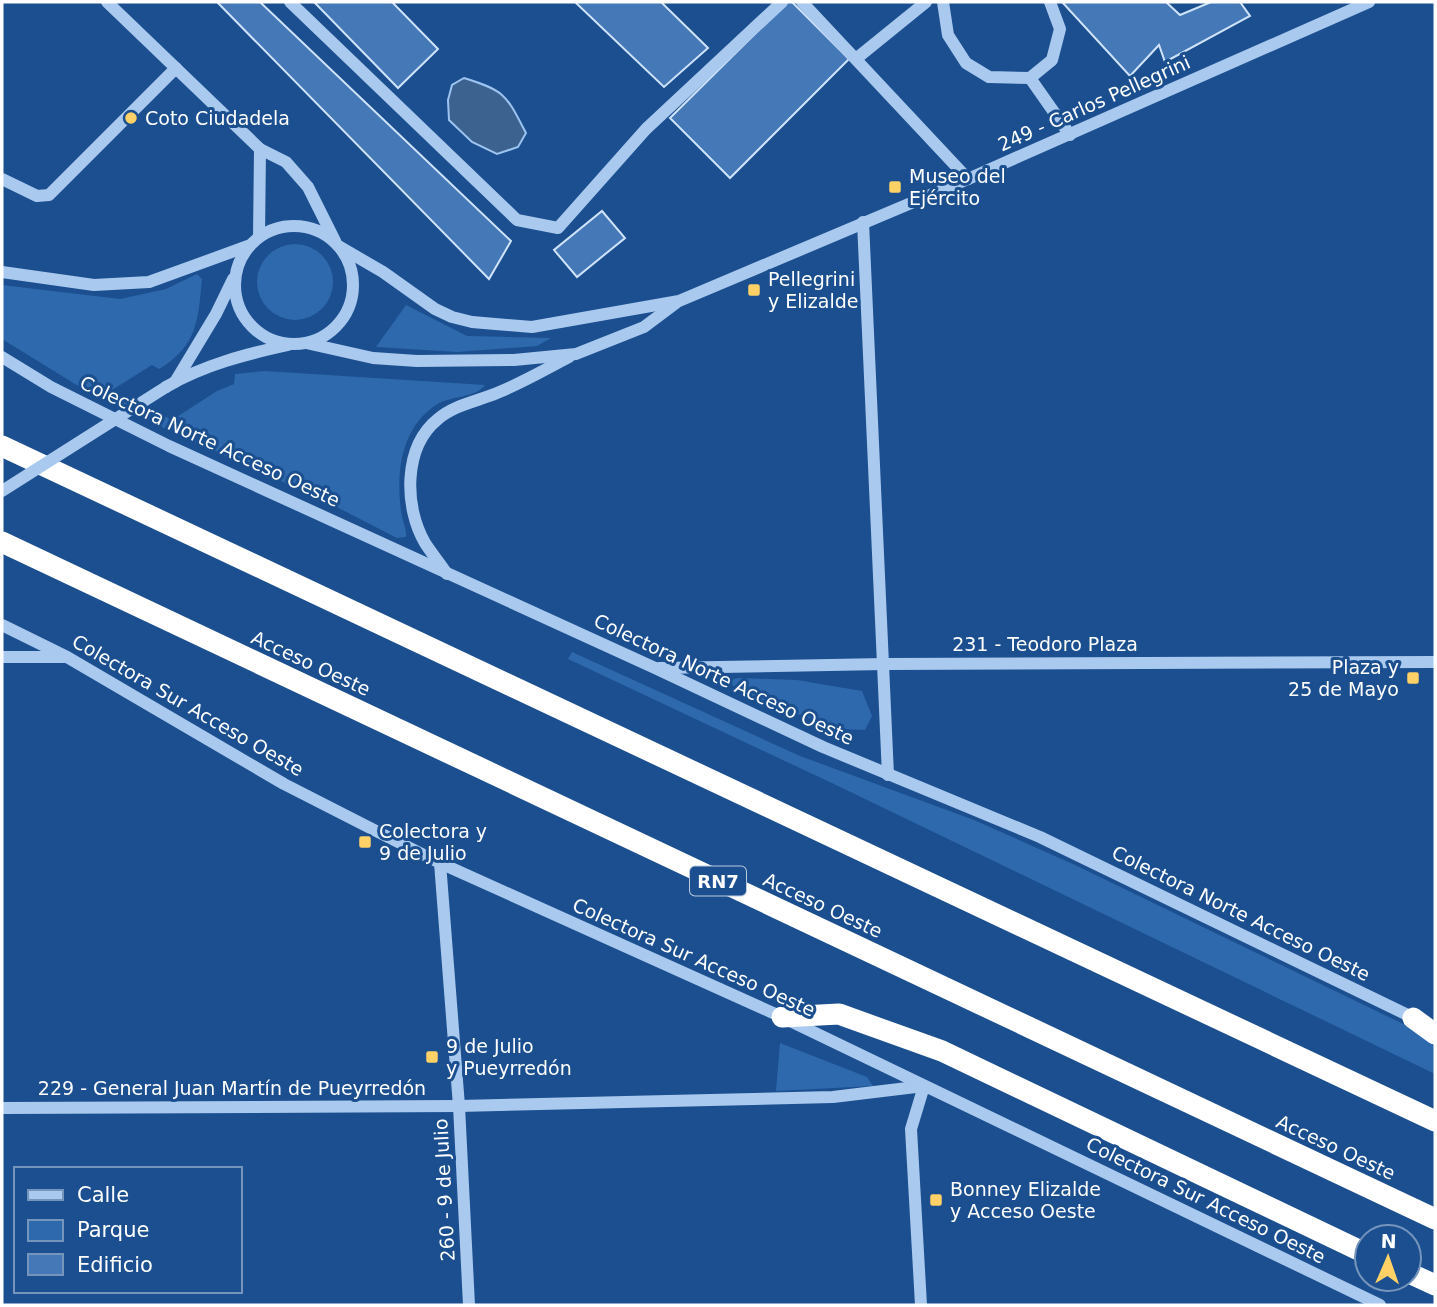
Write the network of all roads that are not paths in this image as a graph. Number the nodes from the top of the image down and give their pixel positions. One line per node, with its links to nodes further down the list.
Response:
1 (107, 2): 10 (street)
2 (290, 2): 3 (street)
3 (782, 2)
4 (802, 2): 9 (street)
5 (926, 2): 9 (street)
6 (943, 2): 11 (street)
7 (1050, 2): 11 (street)
8 (1368, 2): 12 (street, 249 - Carlos Pellegrini)
9 (857, 58): 15 (street)
10 (176, 68): 13 (street); 14 (street)
11 (1030, 78): 12 (street)
12 (1070, 135): 15 (street, 249 - Carlos Pellegrini)
13 (260, 149): 17 (street); 18 (street)
14 (2, 179)
15 (968, 179): 16 (street, 249 - Carlos Pellegrini)
16 (863, 222): 21 (street, 249 - Carlos Pellegrini); 35 (street)
17 (253, 241): 18 (street); 19 (street); 20 (street)
18 (338, 244): 21 (street, 249 - Carlos Pellegrini); 22 (street)
19 (2, 272)
20 (234, 278): 23 (street); 26 (street)
21 (679, 301): 24 (street, 249 - Carlos Pellegrini)
22 (306, 343): 23 (street); 24 (street, 249 - Carlos Pellegrini)
23 (292, 344): 26 (street)
24 (576, 354): 30 (street)
25 (2, 357): 30 (street, Colectora Norte Acceso Oeste)
26 (171, 385): 28 (street, bridge)
27 (2, 446): 46 (highway)
28 (2, 491)
29 (2, 542): 47 (highway, Acceso Oeste / RN7)
30 (447, 574): 36 (street, Colectora Norte Acceso Oeste)
31 (2, 625): 33 (street, Colectora Sur Acceso Oeste)
32 (2, 657): 33 (street)
33 (67, 657): 38 (street, Colectora Sur Acceso Oeste)
34 (1435, 662): 35 (street, 231 - Teodoro Plaza)
35 (884, 664): 36 (street, 231 - Teodoro Plaza); 37 (street)
36 (655, 668): 37 (street, Colectora Norte Acceso Oeste)
37 (888, 775): 40 (street, Colectora Norte Acceso Oeste)
38 (440, 863): 39 (street, Colectora Sur Acceso Oeste); 44 (street, 260 - 9 de Julio)
39 (782, 1017): 43 (street, Colectora Sur Acceso Oeste); 48 (highway)
40 (1413, 1018): 41 (street, Colectora Norte Acceso Oeste); 42 (highway)
41 (1435, 1027)
42 (1435, 1034)
43 (924, 1086): 44 (street, 229 - General Juan Martín de Pueyrredón); 50 (street); 51 (street, Colectora Sur Acceso Oeste)
44 (458, 1106): 45 (street, 229 - General Juan Martín de Pueyrredón); 49 (street, 260 - 9 de Julio)
45 (2, 1108)
46 (1435, 1121)
47 (1435, 1219)
48 (1353, 1247)
49 (469, 1305)
50 (921, 1305)
51 (1380, 1305)

